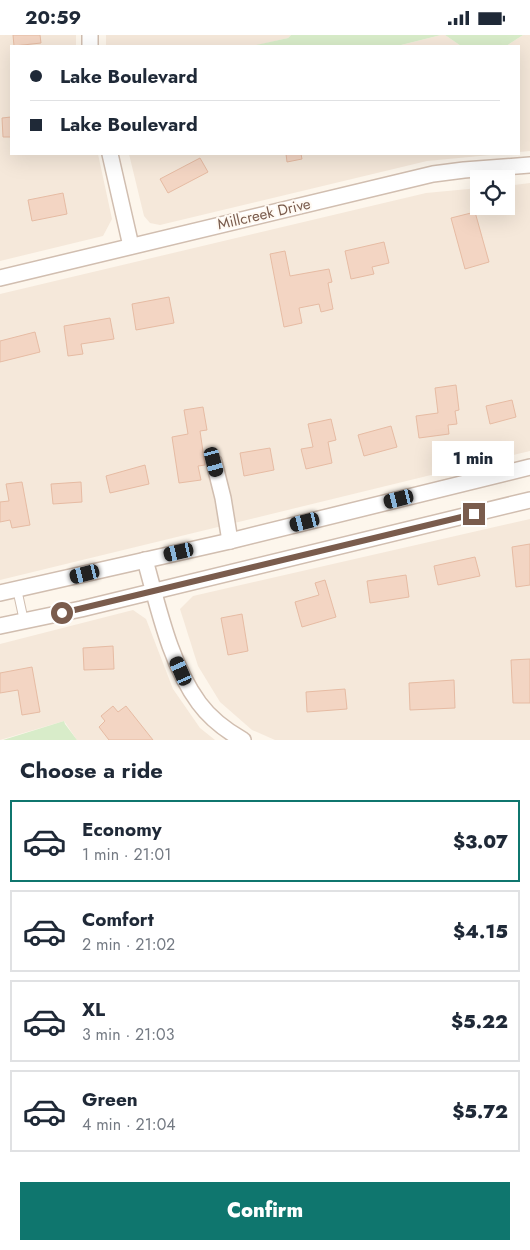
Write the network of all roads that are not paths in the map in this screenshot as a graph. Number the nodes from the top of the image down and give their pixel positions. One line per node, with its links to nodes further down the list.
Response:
1 (110, 155): 3 (street)
2 (530, 165): 3 (street, Millcreek Drive)
3 (131, 246): 4 (street, Millcreek Drive)
4 (0, 278)
5 (214, 462): 8 (street)
6 (530, 467): 8 (street)
7 (530, 500): 11 (street)
8 (230, 541): 9 (street)
9 (144, 560): 10 (street); 11 (street)
10 (17, 589): 12 (street); 13 (lane)
11 (154, 591): 13 (street); 15 (street)
12 (0, 593)
13 (24, 621): 14 (street)
14 (0, 626)
15 (243, 740)

